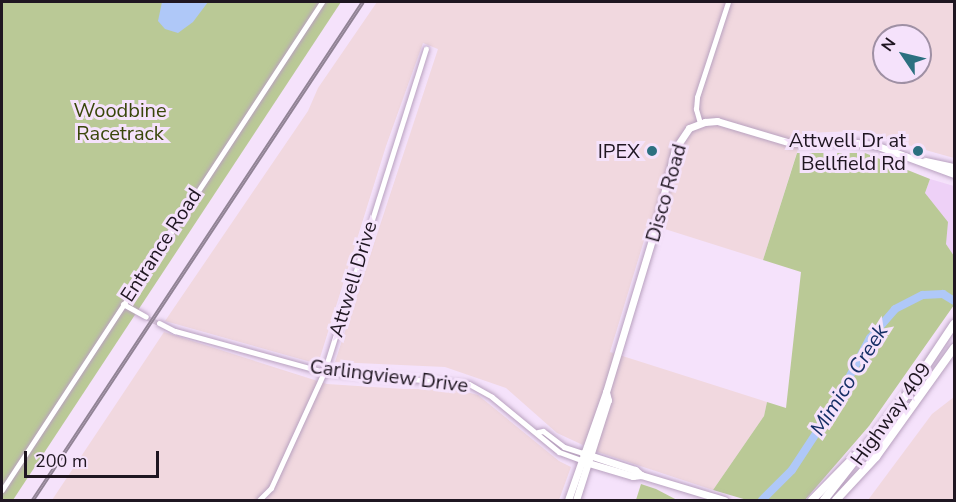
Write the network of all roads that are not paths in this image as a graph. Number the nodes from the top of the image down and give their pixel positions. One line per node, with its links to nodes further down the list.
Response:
1 (322, 2): 8 (street, Entrance Road)
2 (728, 2): 4 (street, Disco Road)
3 (426, 49): 13 (street, Attwell Drive)
4 (700, 123): 5 (main road); 16 (main road, Disco Road)
5 (922, 161): 6 (main road); 7 (main road)
6 (954, 167)
7 (954, 174)
8 (123, 304): 9 (street); 17 (street, Entrance Road)
9 (146, 316)
10 (159, 323): 13 (street, Carlingview Drive)
11 (953, 327): 14 (highway, Highway 409)
12 (954, 348): 15 (highway, Highway 409)
13 (324, 372): 16 (street, Carlingview Drive); 18 (street, Attwell Drive)
14 (869, 442): 22 (highway); 23 (highway, Highway 409)
15 (876, 457): 24 (highway, Highway 409); 25 (highway)
16 (586, 458): 19 (main road, Disco Road); 20 (main road, Disco Road); 21 (main road, Carlingview Drive)
17 (2, 490)
18 (260, 501)
19 (568, 501)
20 (576, 501)
21 (724, 501)
22 (812, 501)
23 (824, 501)
24 (837, 501)
25 (843, 501)

